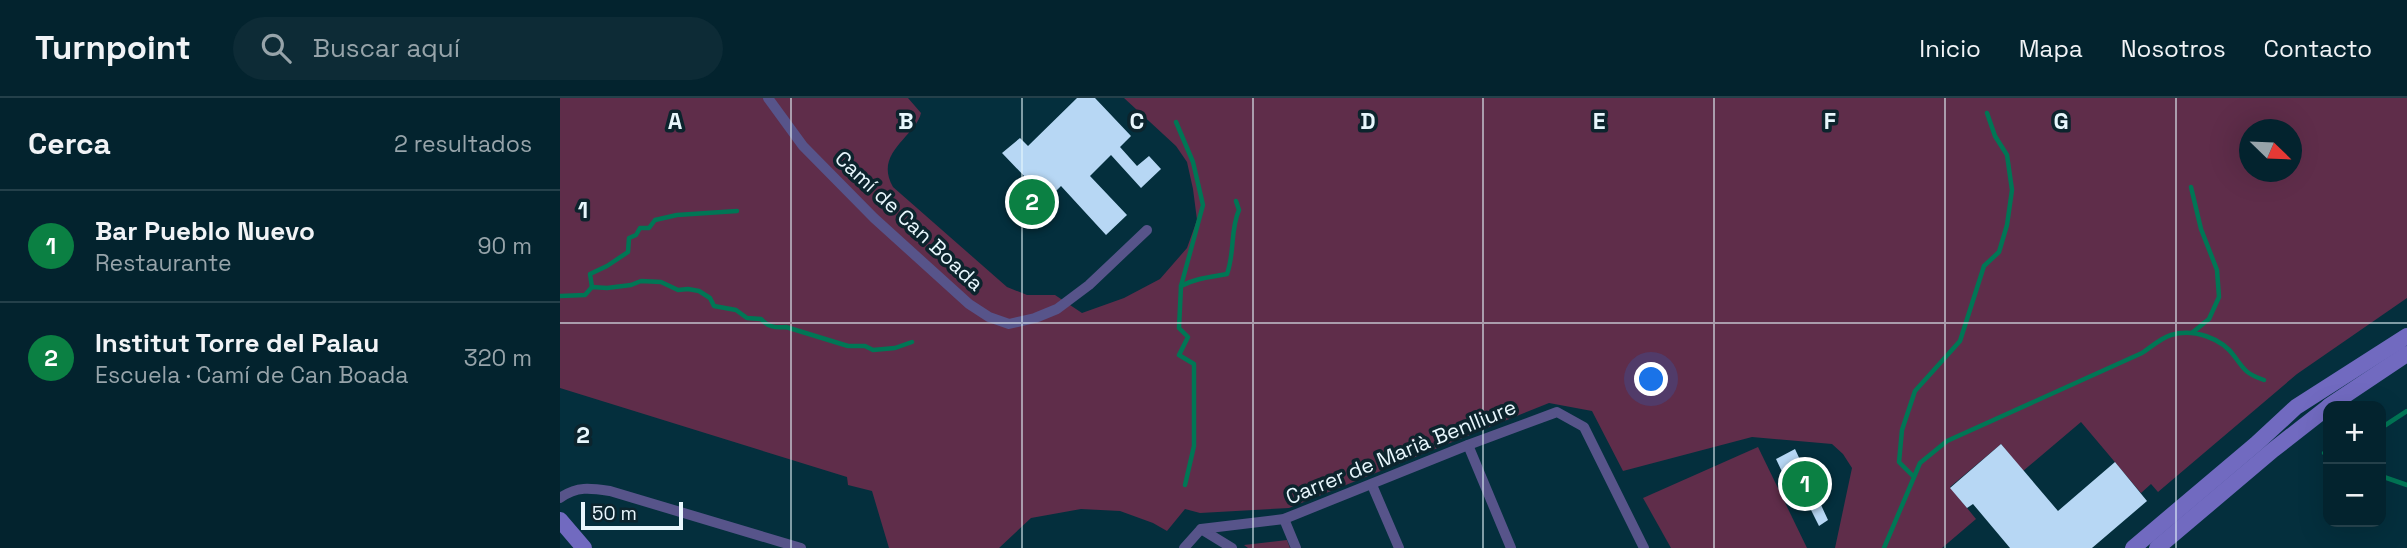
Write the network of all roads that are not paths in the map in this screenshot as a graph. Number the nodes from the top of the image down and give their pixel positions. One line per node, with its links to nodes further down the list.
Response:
1 (768, 98): 2 (street, Camí de Can Boada)
2 (1147, 230)
3 (2407, 336): 21 (street)
4 (2407, 354): 5 (street)
5 (2338, 401)
6 (2323, 412): 22 (street)
7 (1468, 445): 8 (street, Carrer de Marià Benlliure); 19 (street); 20 (street, Carrer de Marià Benlliure)
8 (1372, 485): 10 (street, Carrer de Marià Benlliure); 18 (street)
9 (560, 498): 14 (street)
10 (1284, 519): 12 (street, Carrer de Marià Benlliure); 17 (street)
11 (560, 520): 13 (street)
12 (1201, 528): 15 (street); 16 (street)
13 (584, 548)
14 (801, 548)
15 (1184, 548)
16 (1232, 548)
17 (1296, 548)
18 (1399, 548)
19 (1511, 548)
20 (1644, 548)
21 (2133, 548)
22 (2157, 548)

